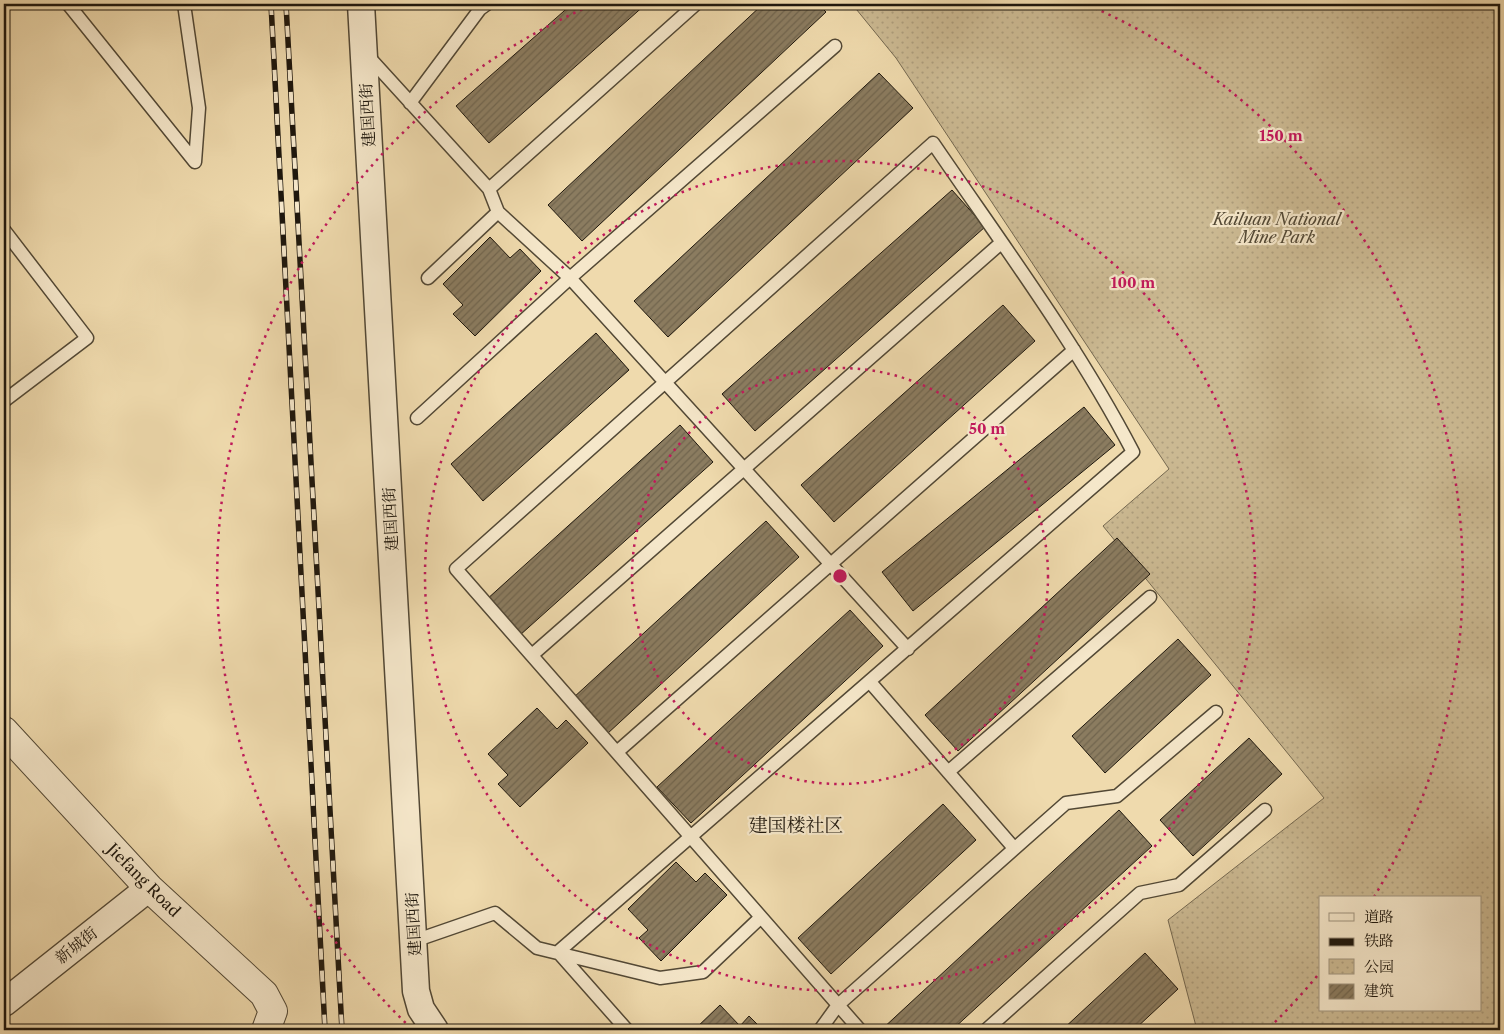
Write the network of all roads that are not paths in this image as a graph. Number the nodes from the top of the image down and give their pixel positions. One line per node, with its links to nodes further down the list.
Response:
1 (68, 4): 2 (lane)
2 (184, 4)
3 (361, 4): 7 (street, 建国西街)
4 (487, 4): 8 (lane)
5 (696, 4): 9 (lane)
6 (835, 46): 14 (lane)
7 (363, 52): 8 (lane); 34 (street, 建国西街)
8 (410, 103): 9 (lane)
9 (489, 189): 10 (lane)
10 (498, 212): 13 (lane); 14 (lane)
11 (4, 230): 17 (lane)
12 (1001, 243): 15 (lane); 16 (lane); 19 (lane)
13 (428, 278)
14 (570, 278): 16 (lane); 18 (lane)
15 (1074, 350): 20 (lane); 22 (lane)
16 (666, 383): 19 (lane); 23 (lane)
17 (4, 402)
18 (417, 418)
19 (744, 469): 20 (lane); 23 (lane)
20 (831, 564): 22 (lane); 27 (lane)
21 (1150, 597): 28 (lane)
22 (908, 649): 24 (lane)
23 (532, 655): 27 (lane)
24 (870, 682): 28 (lane); 30 (lane)
25 (1216, 712): 31 (lane)
26 (4, 732): 32 (street, Jiefang Road)
27 (617, 752): 30 (lane)
28 (948, 772): 31 (lane)
29 (1266, 810): 43 (lane)
30 (691, 836): 33 (lane); 35 (lane)
31 (1014, 848): 37 (lane)
32 (149, 888): 36 (street, 新城街); 38 (street, Jiefang Road)
33 (761, 916): 35 (lane); 37 (lane)
34 (414, 941): 35 (lane); 39 (street, 建国西街)
35 (558, 952): 40 (lane)
36 (4, 1002)
37 (838, 1005): 41 (lane); 42 (lane)
38 (266, 1030)
39 (435, 1030)
40 (627, 1030)
41 (820, 1030)
42 (860, 1030)
43 (986, 1030)

